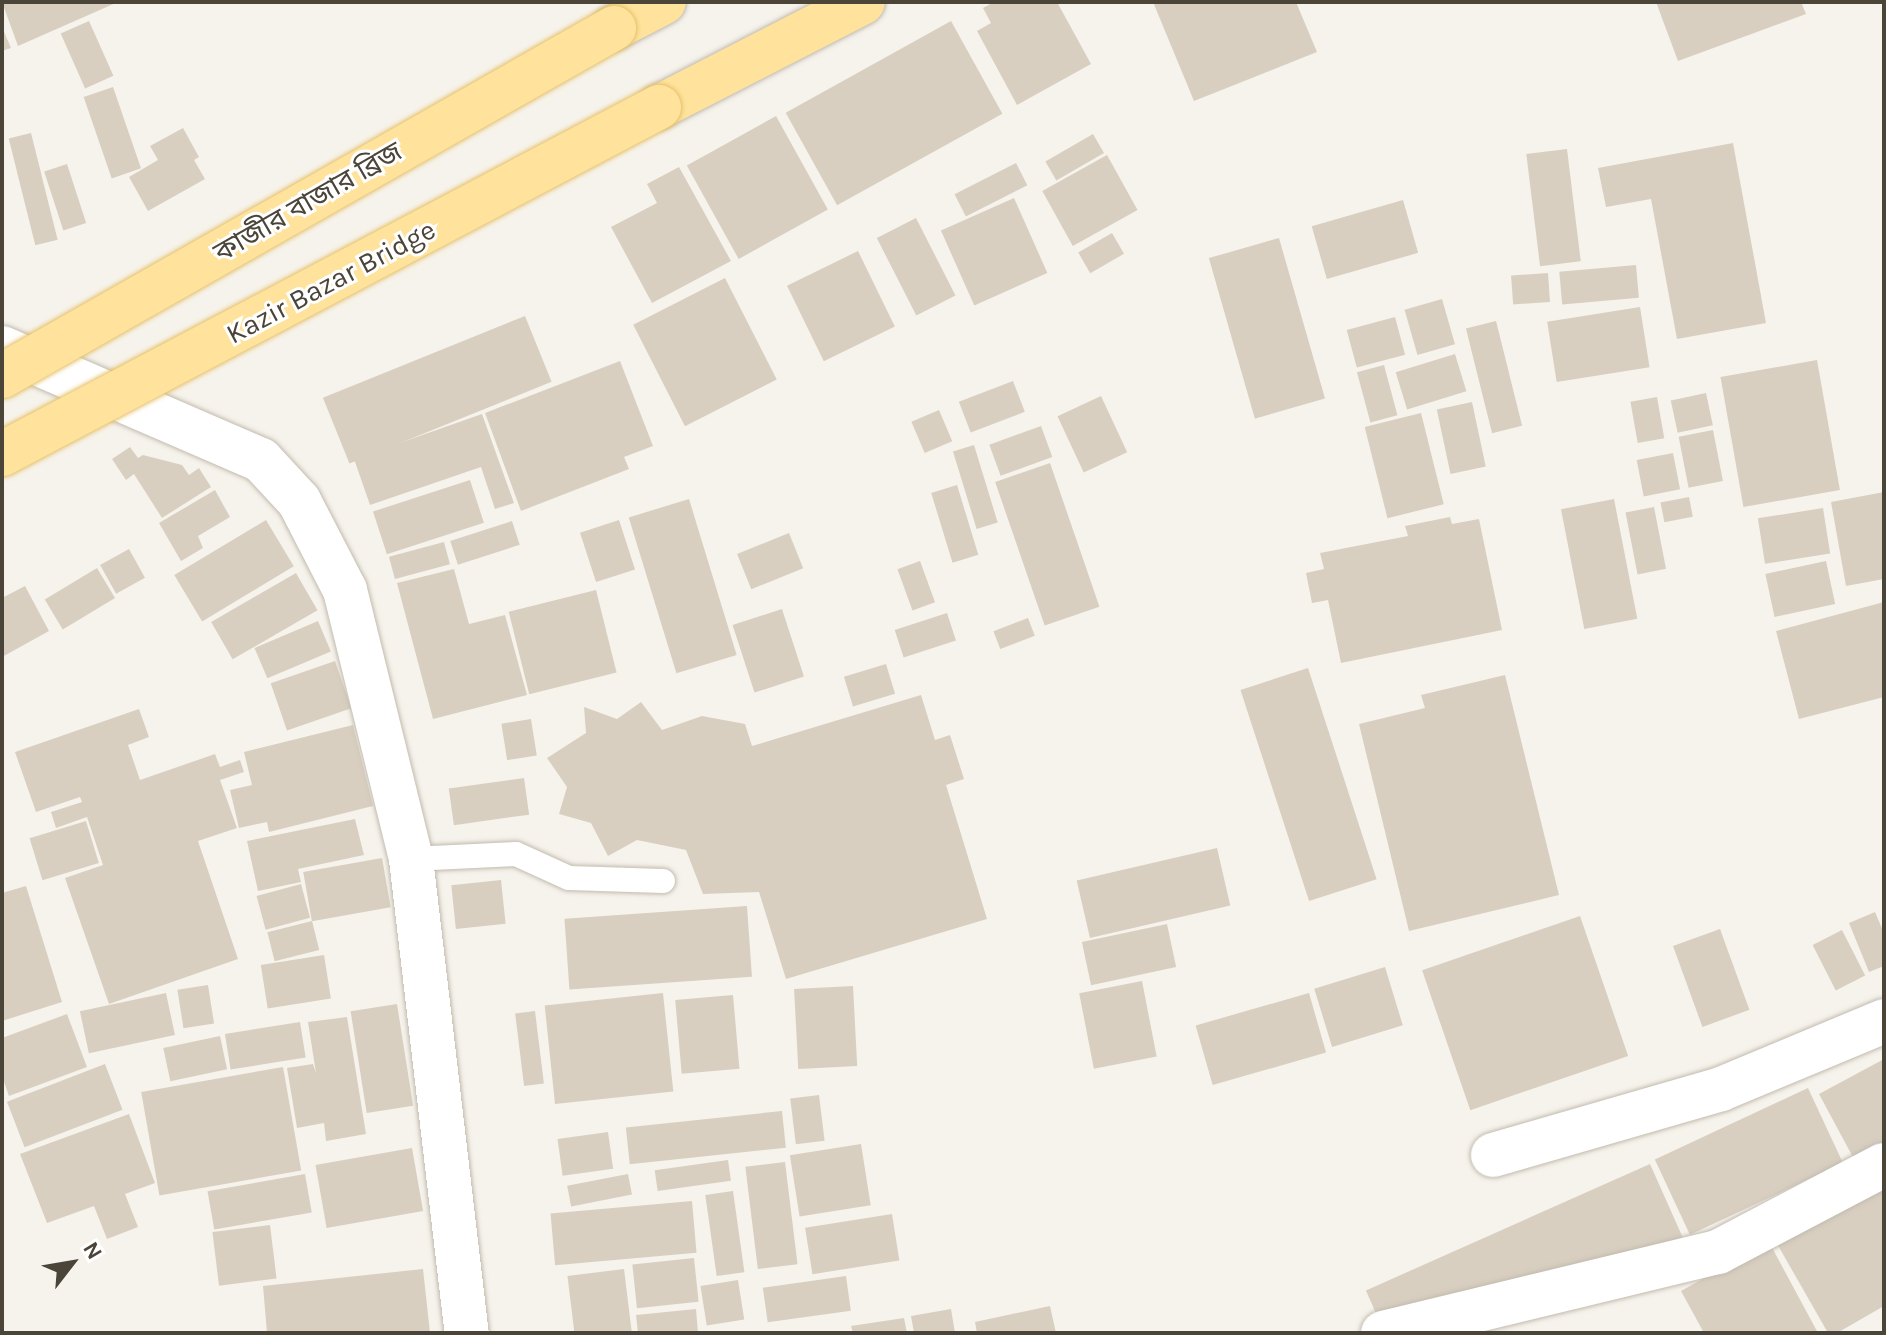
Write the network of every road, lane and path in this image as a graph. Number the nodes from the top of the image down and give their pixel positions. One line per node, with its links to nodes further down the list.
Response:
1 (664, 2): 4 (main road, কাজীর বাজার ব্রিজ, bridge)
2 (863, 2): 5 (main road, Kazir Bazar Bridge, bridge)
3 (2, 348): 6 (street)
4 (2, 376)
5 (2, 454)
6 (411, 859): 7 (lane); 11 (street)
7 (663, 881)
8 (1884, 1021): 9 (street)
9 (1493, 1155)
10 (1884, 1165): 12 (street)
11 (467, 1333)
12 (1383, 1333)

